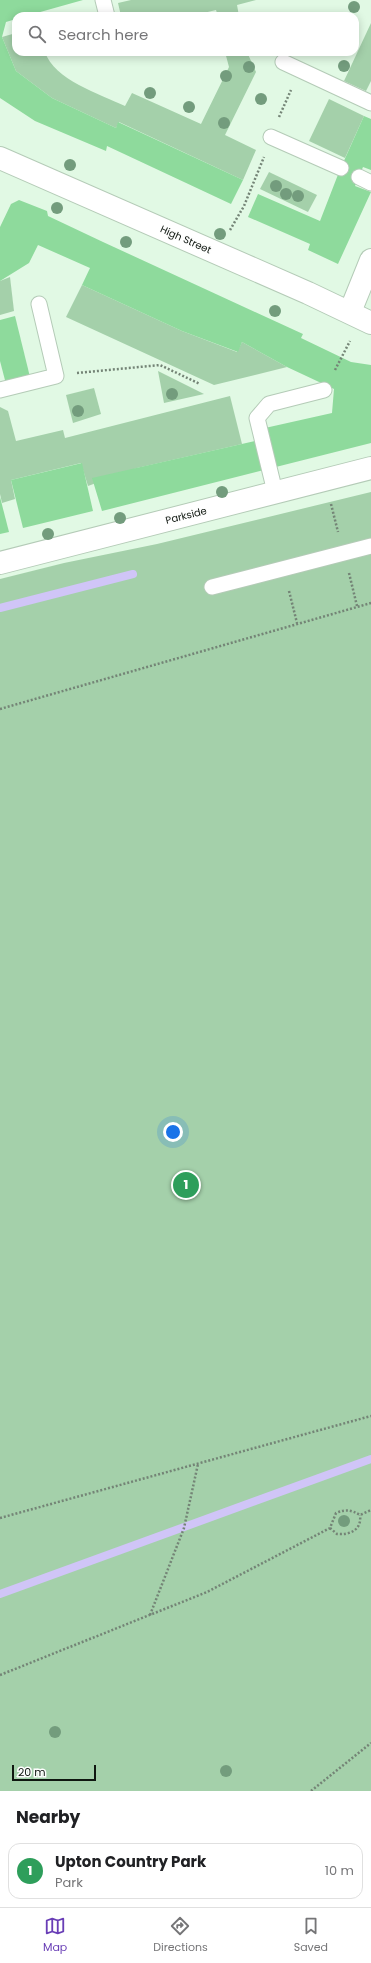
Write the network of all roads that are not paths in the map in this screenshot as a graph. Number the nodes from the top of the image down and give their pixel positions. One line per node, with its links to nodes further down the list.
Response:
1 (103, 0): 2 (lane)
2 (106, 12)
3 (283, 62): 4 (lane)
4 (371, 103)
5 (271, 137): 7 (lane)
6 (0, 158): 10 (street, High Street)
7 (341, 168)
8 (371, 260): 10 (street)
9 (39, 304): 12 (lane)
10 (350, 312): 11 (street, High Street)
11 (371, 323)
12 (0, 390)
13 (324, 390): 15 (lane)
14 (371, 468): 15 (street, Parkside)
15 (275, 492): 17 (street, Parkside)
16 (371, 546): 18 (lane)
17 (0, 563)
18 (212, 587)

